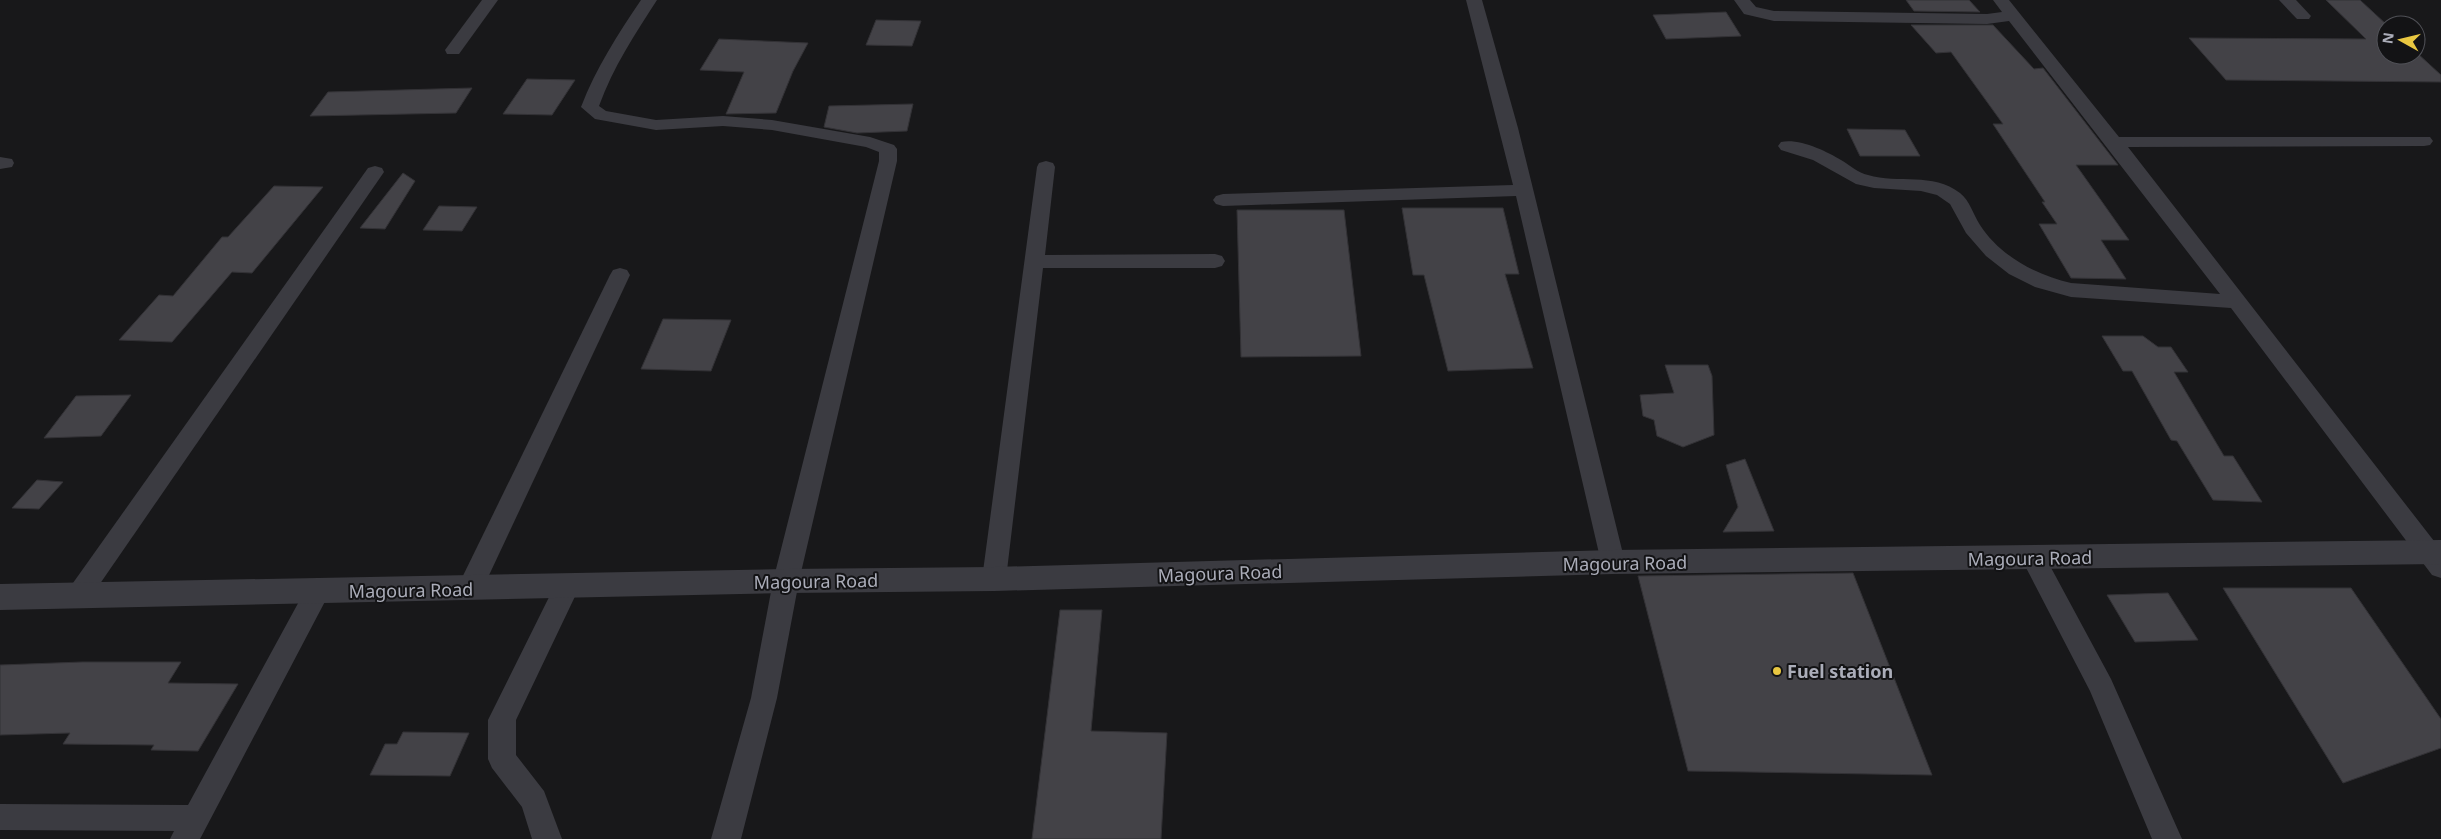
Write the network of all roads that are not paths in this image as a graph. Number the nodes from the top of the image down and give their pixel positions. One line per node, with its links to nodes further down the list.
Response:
1 (490, 0): 8 (street)
2 (649, 0): 24 (street)
3 (1474, 0): 14 (street)
4 (1742, 0): 6 (street)
5 (2287, 0): 7 (street)
6 (2007, 8): 9 (street)
7 (2303, 16)
8 (453, 50)
9 (2113, 142): 10 (street); 19 (street)
10 (2424, 142)
11 (1787, 146): 19 (street)
12 (1046, 166): 17 (street)
13 (375, 172): 29 (street)
14 (1524, 190): 15 (street); 22 (street)
15 (1223, 200)
16 (1216, 261): 17 (street)
17 (1034, 262): 23 (street)
18 (620, 275): 26 (street)
19 (2237, 302): 21 (street)
20 (2033, 558): 21 (street, Magoura Road); 22 (street, Magoura Road); 34 (street)
21 (2437, 558)
22 (1614, 562): 23 (street, Magoura Road)
23 (994, 579): 24 (street, Magoura Road)
24 (786, 581): 25 (street, Magoura Road); 33 (street)
25 (567, 586): 26 (street, Magoura Road); 32 (street)
26 (470, 588): 27 (street, Magoura Road)
27 (317, 592): 29 (street, Magoura Road); 31 (street)
28 (0, 597): 29 (street, Magoura Road)
29 (77, 597)
30 (0, 817): 31 (street)
31 (191, 828)
32 (547, 839)
33 (726, 839)
34 (2166, 839)

